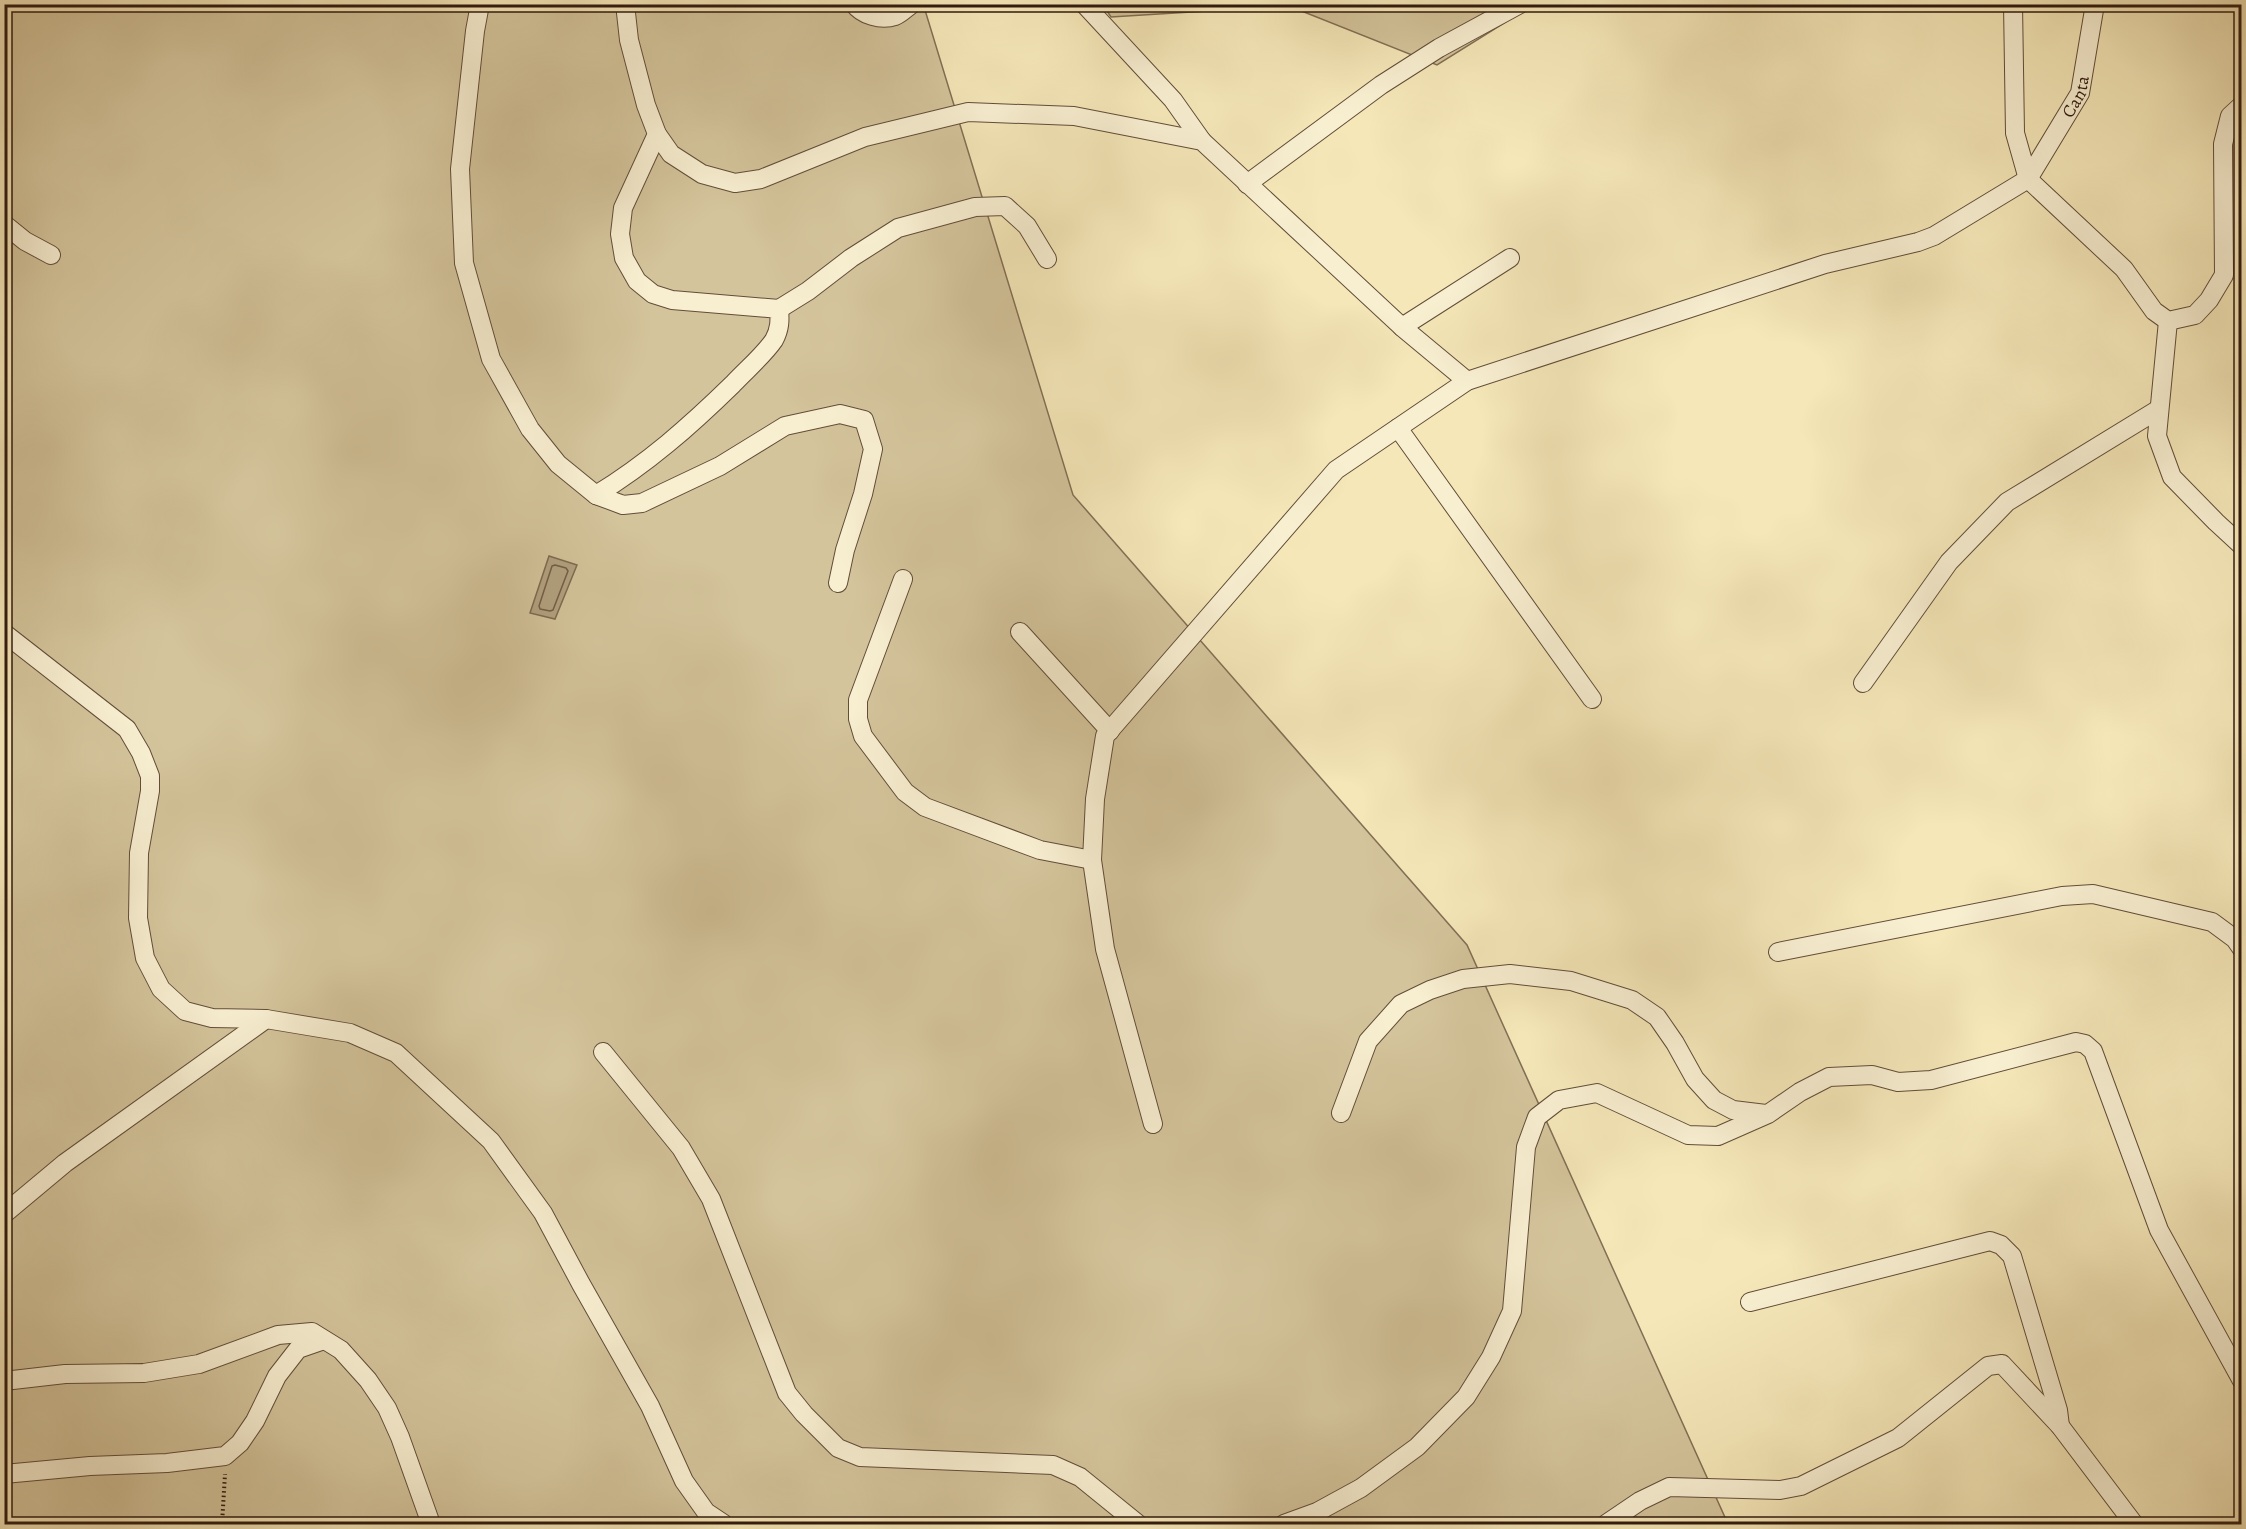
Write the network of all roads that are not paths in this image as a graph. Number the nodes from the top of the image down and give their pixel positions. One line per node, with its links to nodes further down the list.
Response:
1 (480, 4): 24 (street)
2 (625, 4): 10 (street)
3 (854, 4): 4 (street)
4 (912, 4)
5 (1084, 4): 11 (street)
6 (1520, 4): 13 (street)
7 (2013, 4): 12 (street)
8 (2095, 4): 12 (street, Canta)
9 (2241, 105): 19 (street)
10 (657, 134): 11 (street); 18 (street)
11 (1202, 141): 13 (street)
12 (2028, 179): 19 (street); 21 (street)
13 (1247, 184): 20 (street)
14 (4, 224): 15 (street)
15 (51, 255)
16 (1510, 258): 20 (street)
17 (1047, 259): 18 (street)
18 (779, 309): 24 (street)
19 (2168, 321): 22 (street)
20 (1402, 327): 21 (street)
21 (1467, 381): 23 (street)
22 (2159, 409): 25 (street); 30 (street)
23 (1398, 428): 31 (street); 32 (street)
24 (596, 495): 27 (street)
25 (2241, 546)
26 (903, 579): 33 (street)
27 (838, 583)
28 (1020, 632): 32 (street)
29 (4, 633): 36 (street)
30 (1863, 683)
31 (1592, 699)
32 (1110, 731): 33 (street)
33 (1092, 860): 40 (street)
34 (2241, 949): 35 (street)
35 (1778, 952)
36 (266, 1019): 41 (street); 49 (street)
37 (603, 1052): 50 (street)
38 (1341, 1113): 39 (street)
39 (1768, 1114): 45 (street); 51 (street)
40 (1153, 1124)
41 (4, 1214)
42 (1750, 1302): 46 (street)
43 (324, 1340): 44 (street); 47 (street); 48 (street)
44 (4, 1381)
45 (2241, 1381)
46 (2060, 1426): 52 (street); 53 (street)
47 (4, 1473)
48 (431, 1524)
49 (724, 1524)
50 (1138, 1524)
51 (1284, 1524)
52 (1606, 1524)
53 (2134, 1524)

